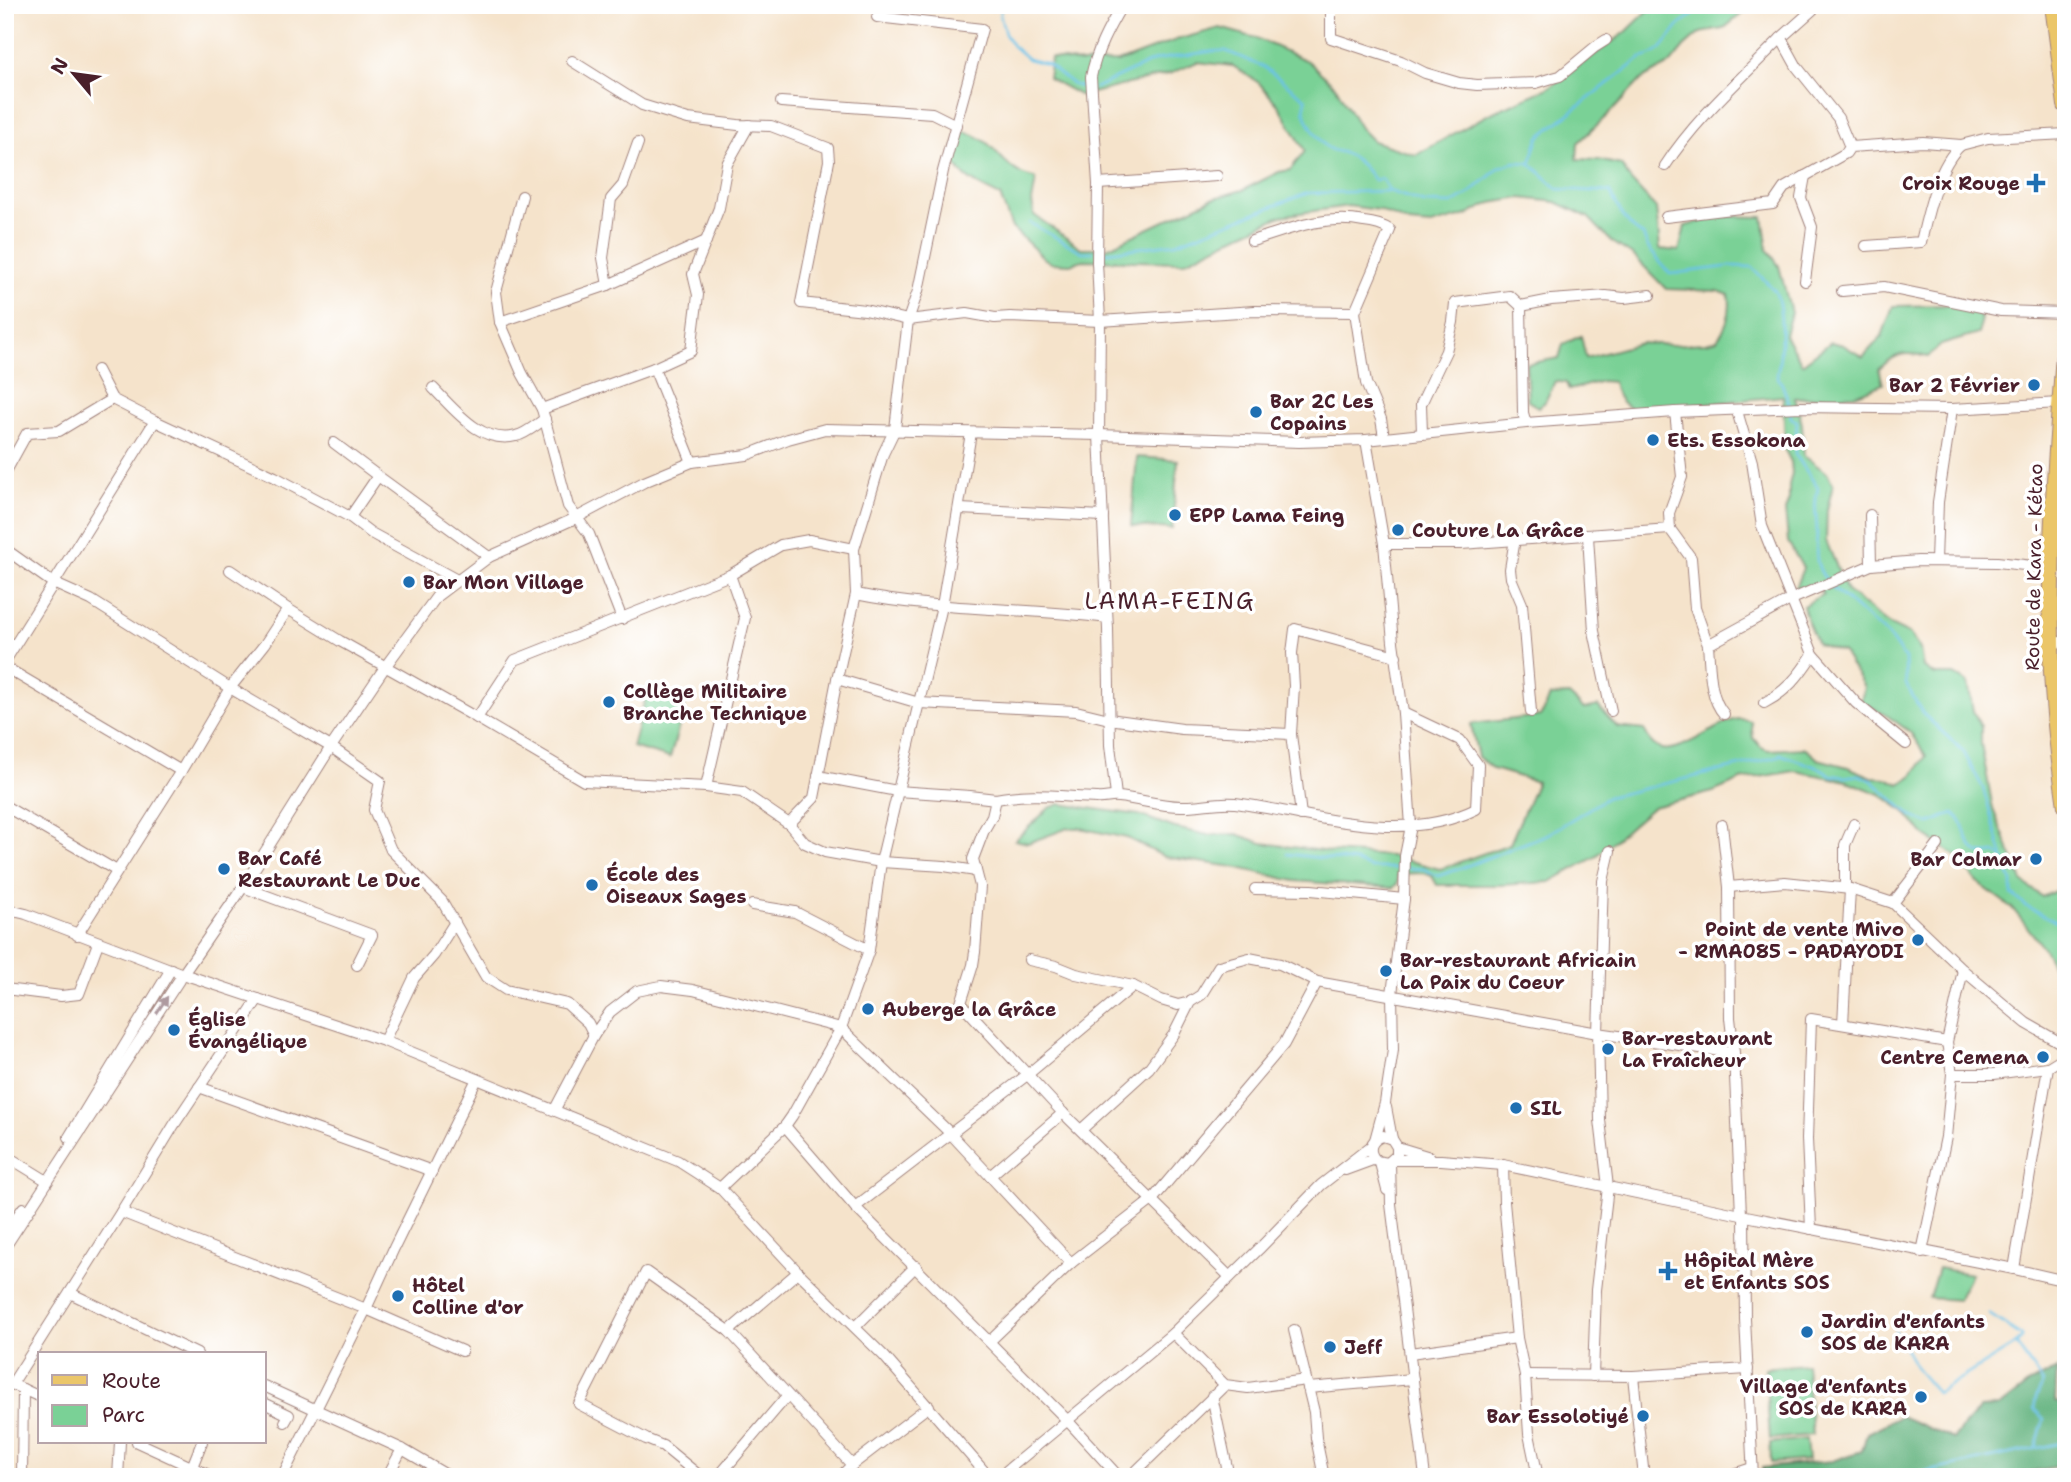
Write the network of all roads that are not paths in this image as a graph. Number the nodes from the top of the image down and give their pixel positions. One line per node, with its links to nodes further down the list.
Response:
1 (1122, 5): 21 (street)
2 (1331, 5): 7 (street)
3 (1818, 5): 6 (street)
4 (2053, 5): 9 (main road)
5 (877, 17): 13 (street)
6 (1781, 38): 17 (street); 18 (street)
7 (1606, 40)
8 (572, 61): 12 (street)
9 (2064, 71): 11 (main road)
10 (781, 102): 13 (street)
11 (2066, 105)
12 (750, 125): 24 (street); 34 (street)
13 (956, 125): 34 (street)
14 (2066, 134): 16 (street)
15 (638, 143): 28 (street)
16 (1961, 145): 17 (street); 26 (street)
17 (1850, 147): 20 (street)
18 (1665, 166)
19 (1217, 176): 21 (street)
20 (1805, 176): 23 (street); 27 (street)
21 (1098, 184): 35 (street)
22 (522, 196): 36 (street)
23 (1667, 217)
24 (706, 241): 28 (street); 38 (street)
25 (1252, 241): 32 (street)
26 (1866, 246)
27 (1805, 281)
28 (608, 285): 36 (street)
29 (1842, 291): 33 (street)
30 (1650, 295): 31 (street)
31 (1521, 306): 48 (street); 51 (street)
32 (1355, 312): 35 (street); 53 (street)
33 (2066, 313)
34 (908, 320): 35 (street); 49 (street)
35 (1100, 321): 52 (street)
36 (500, 322): 46 (street)
37 (2066, 328): 42 (main road, Route de Kara - Kétao)
38 (654, 368): 46 (street); 56 (street)
39 (97, 370): 41 (street)
40 (433, 388): 46 (street)
41 (112, 399): 47 (street); 57 (street)
42 (2060, 403): 43 (street); 73 (main road, Route de Kara - Kétao)
43 (1952, 409): 44 (street); 71 (street)
44 (1737, 411): 45 (street); 79 (street)
45 (1675, 412): 48 (street); 64 (street)
46 (544, 414): 63 (street)
47 (155, 421): 62 (street); 77 (street)
48 (1525, 423): 51 (street)
49 (895, 429): 50 (street); 56 (street); 69 (street)
50 (971, 433): 52 (street); 59 (street)
51 (1422, 433): 53 (street)
52 (1099, 435): 54 (street); 61 (street)
53 (1384, 437): 54 (street)
54 (1366, 440): 67 (street)
55 (334, 443): 58 (street)
56 (692, 462): 63 (street)
57 (5, 473)
58 (377, 476): 62 (street); 70 (street)
59 (960, 509): 61 (street); 80 (street)
60 (1870, 515): 72 (street)
61 (1103, 516): 82 (street)
62 (350, 517): 76 (street)
63 (576, 519): 70 (street); 83 (street)
64 (1670, 529): 65 (street); 85 (street)
65 (1588, 536): 66 (street); 95 (street)
66 (1515, 539): 67 (street); 96 (street)
67 (1384, 544): 87 (street)
68 (5, 549): 77 (street)
69 (854, 549): 75 (street); 78 (street)
70 (489, 557): 76 (street)
71 (1936, 561): 72 (street); 73 (street)
72 (1871, 565): 79 (street)
73 (2052, 568): 84 (main road, Route de Kara - Kétao)
74 (230, 570): 81 (street)
75 (730, 575): 83 (street); 106 (street)
76 (457, 580): 90 (street)
77 (54, 583): 88 (street); 92 (street)
78 (856, 594): 80 (street); 91 (street)
79 (1790, 600): 85 (street); 86 (street)
80 (942, 606): 82 (street); 93 (street)
81 (288, 609): 90 (street); 92 (street)
82 (1107, 618): 100 (street)
83 (622, 619): 99 (street)
84 (2058, 642): 111 (main road, Route de Kara - Kétao)
85 (1707, 645): 98 (street)
86 (1813, 654): 94 (street); 102 (street)
87 (1396, 656): 97 (street); 101 (street)
88 (5, 661)
89 (5, 667): 104 (street)
90 (386, 667): 99 (street); 103 (street)
91 (836, 679): 93 (street); 105 (street)
92 (230, 688): 103 (street); 104 (street)
93 (919, 703): 100 (street); 107 (street)
94 (1764, 703)
95 (1611, 711)
96 (1531, 712)
97 (1403, 713): 116 (street); 116 (street)
98 (1724, 714)
99 (478, 718): 106 (street)
100 (1109, 719): 101 (street); 108 (street)
101 (1291, 734): 112 (street)
102 (1906, 744)
103 (331, 747): 122 (street); 130 (street)
104 (181, 771): 120 (street)
105 (818, 776): 107 (street); 113 (street)
106 (706, 787): 113 (street)
107 (897, 792): 109 (street); 119 (street)
108 (1116, 796): 109 (street); 112 (street)
109 (996, 799): 121 (street)
110 (5, 806): 120 (street)
111 (2066, 806)
112 (1301, 815): 116 (street)
113 (789, 824): 119 (street)
114 (1854, 824): 124 (street)
115 (1722, 825): 123 (street)
116 (1411, 826): 126 (street)
117 (1938, 845): 127 (street)
118 (1610, 851): 147 (street)
119 (881, 862): 121 (street); 133 (street)
120 (117, 871): 131 (street)
121 (976, 871): 156 (street)
122 (243, 887): 135 (street); 138 (street)
123 (1729, 887): 124 (street); 152 (street)
124 (1847, 888): 127 (street); 145 (street)
125 (1255, 889): 126 (street)
126 (1404, 900): 142 (street)
127 (1893, 903): 137 (street)
128 (752, 905): 133 (street)
129 (5, 909): 131 (street)
130 (455, 922): 148 (street); 149 (street)
131 (77, 935): 132 (street)
132 (98, 943): 136 (street); 141 (street)
133 (869, 950): 146 (street)
134 (1028, 960): 140 (street)
135 (357, 965)
136 (172, 969): 138 (street); 174 (street)
137 (1963, 970): 150 (street); 151 (street)
138 (183, 974): 143 (street); 183 (street, one-way to 138)
139 (1317, 982): 142 (street); 144 (street); 177 (street)
140 (1133, 986): 144 (street); 156 (street)
141 (5, 989)
142 (1392, 994): 147 (street); 159 (street)
143 (258, 999): 149 (street); 158 (street)
144 (1190, 1002): 163 (street)
145 (1843, 1024): 150 (street); 181 (street)
146 (841, 1028): 148 (street); 162 (street); 164 (street)
147 (1598, 1033): 152 (street); 175 (street)
148 (594, 1035): 160 (street)
149 (384, 1041): 157 (street)
150 (1947, 1042): 155 (street)
151 (2066, 1046)
152 (1734, 1053): 180 (street)
153 (2066, 1056): 154 (street)
154 (2048, 1067): 155 (street); 187 (street)
155 (1952, 1074): 184 (street)
156 (1027, 1075): 161 (street); 164 (street)
157 (477, 1079): 160 (street); 171 (street)
158 (199, 1087): 171 (street); 179 (street)
159 (1385, 1103): 165 (street); 166 (street)
160 (555, 1109): 176 (street)
161 (1063, 1113): 163 (street); 173 (street)
162 (785, 1126): 176 (street); 178 (street)
163 (1082, 1129): 177 (street)
164 (950, 1133): 173 (street); 178 (street)
165 (1395, 1143): 166 (street); 168 (street); 169 (street)
166 (1373, 1144): 169 (street); 172 (street)
167 (5, 1156): 174 (street)
168 (1441, 1160): 169 (street); 170 (street)
169 (1384, 1161): 172 (street); 201 (street)
170 (1503, 1165): 175 (street); 197 (street)
171 (432, 1171): 192 (street)
172 (1332, 1175): 189 (street)
173 (990, 1176): 185 (street)
174 (44, 1179): 182 (street)
175 (1608, 1187): 180 (street); 204 (street)
176 (720, 1188): 188 (street)
177 (1152, 1200): 185 (street); 189 (street)
178 (855, 1207): 186 (street)
179 (121, 1212): 191 (street); 192 (street)
180 (1742, 1216): 181 (street); 202 (street)
181 (1811, 1229): 184 (street)
182 (5, 1234)
183 (5, 1247)
184 (1922, 1252): 187 (street)
185 (1071, 1263): 198 (street)
186 (916, 1266): 193 (street); 198 (street)
187 (2014, 1269): 190 (street)
188 (798, 1272): 193 (street); 195 (street)
189 (1230, 1277): 196 (street)
190 (2066, 1281)
191 (70, 1293): 200 (street); 207 (street)
192 (366, 1309): 199 (street); 217 (street)
193 (855, 1326): 216 (street)
194 (1294, 1330): 208 (street)
195 (729, 1331): 213 (street); 233 (street)
196 (1172, 1333): 209 (street); 218 (street)
197 (1517, 1338): 201 (street); 203 (street)
198 (990, 1341): 218 (street)
199 (462, 1351)
200 (193, 1352)
201 (1410, 1353): 206 (street)
202 (1748, 1369): 205 (street); 226 (street)
203 (1525, 1375): 204 (street); 243 (street)
204 (1593, 1376): 205 (street)
205 (1633, 1376): 244 (street)
206 (1413, 1379): 208 (street); 242 (street)
207 (8, 1382): 211 (street)
208 (1307, 1384): 209 (street); 241 (street)
209 (1225, 1385): 214 (street)
210 (266, 1387): 217 (street)
211 (23, 1389): 212 (street); 227 (street)
212 (38, 1396)
213 (787, 1396): 224 (street); 234 (street)
214 (1212, 1396): 239 (street); 240 (street)
215 (266, 1405): 219 (street)
216 (929, 1406): 224 (street); 236 (street)
217 (314, 1410): 223 (street); 230 (street)
218 (1068, 1420): 237 (street); 238 (street)
219 (285, 1423)
220 (120, 1444): 228 (street)
221 (141, 1444): 225 (street)
222 (199, 1444): 225 (street)
223 (402, 1449): 231 (street); 232 (street)
224 (852, 1465): 235 (street)
225 (192, 1467): 229 (street)
226 (1753, 1472): 245 (street)
227 (22, 1477)
228 (118, 1477)
229 (213, 1477)
230 (282, 1477)
231 (387, 1477)
232 (450, 1477)
233 (701, 1477)
234 (718, 1477)
235 (841, 1477)
236 (989, 1477)
237 (999, 1477)
238 (1119, 1477)
239 (1130, 1477)
240 (1229, 1477)
241 (1324, 1477)
242 (1425, 1477)
243 (1538, 1477)
244 (1644, 1477)
245 (1724, 1477)

